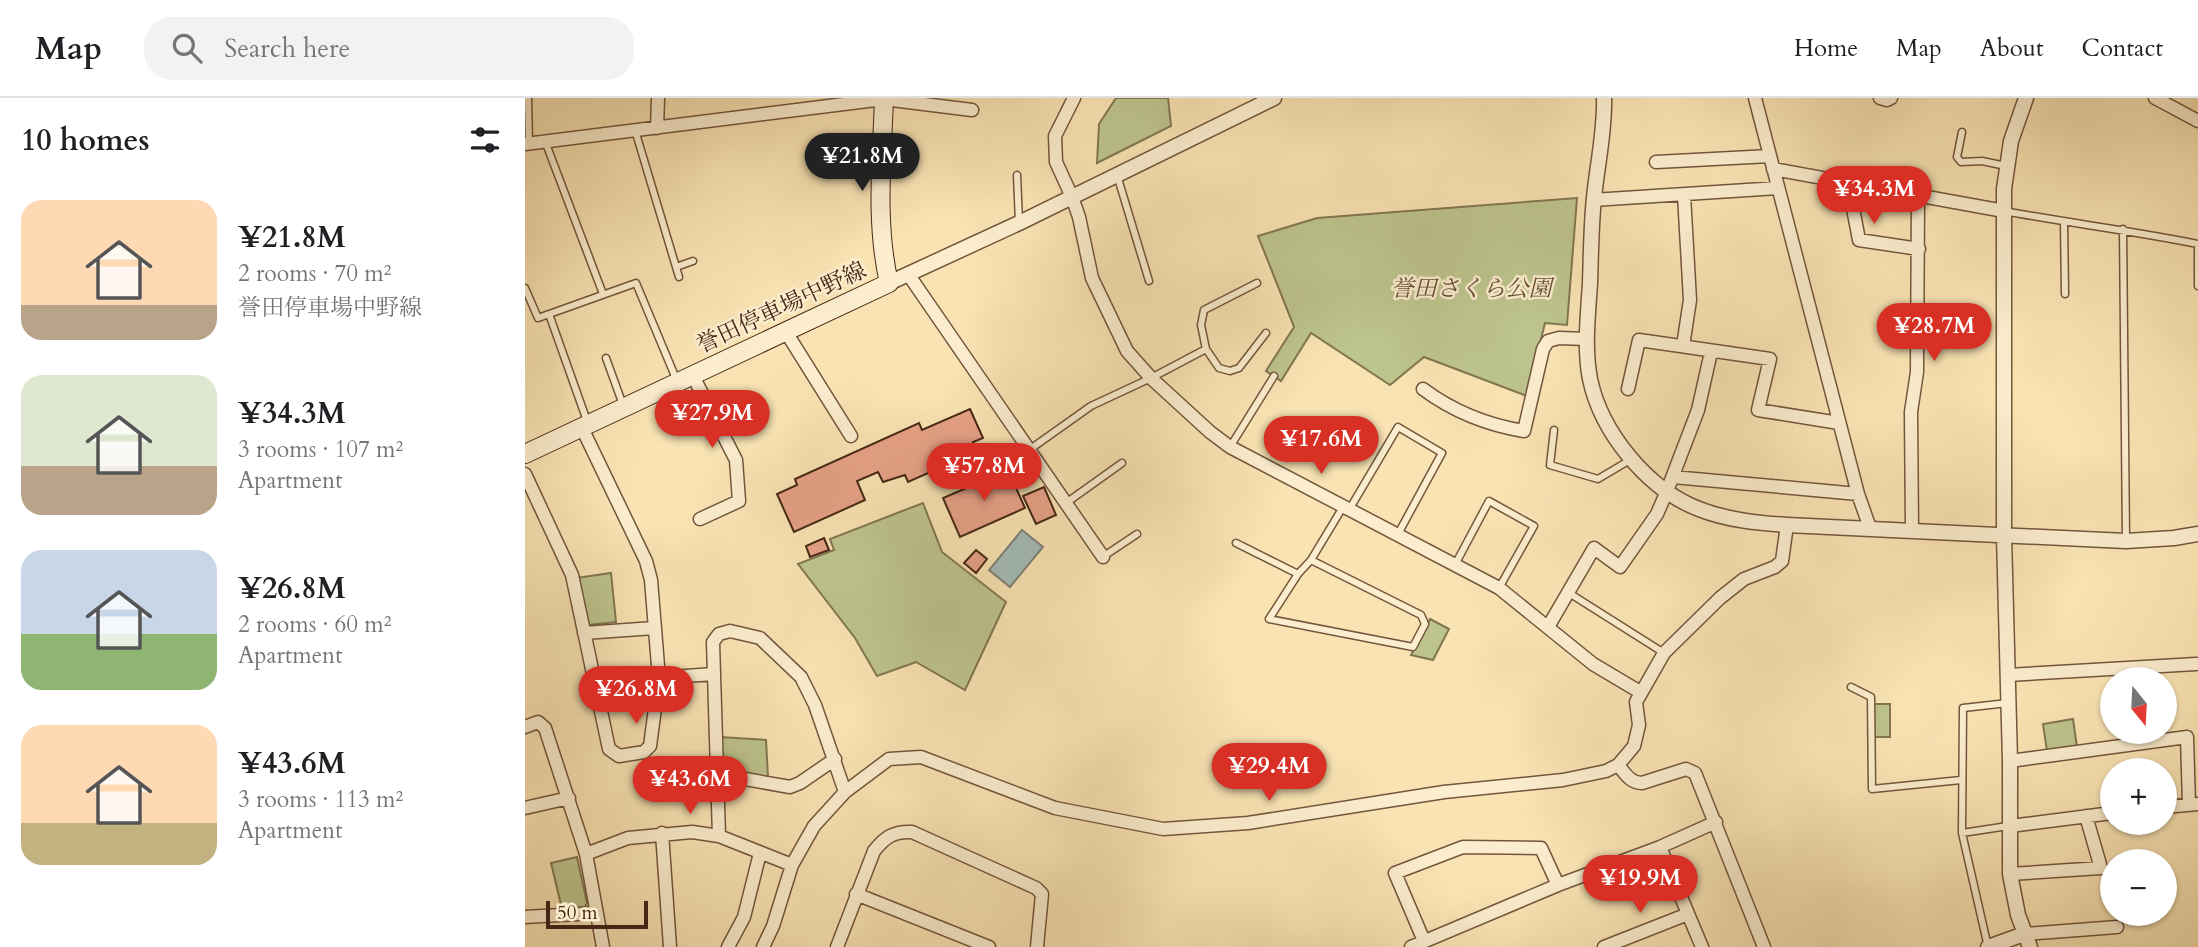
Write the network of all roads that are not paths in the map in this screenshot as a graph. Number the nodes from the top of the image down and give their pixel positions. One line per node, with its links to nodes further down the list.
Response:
1 (528, 98): 18 (lane)
2 (658, 98): 14 (street)
3 (1074, 98): 29 (street)
4 (1275, 98): 23 (street)
5 (1604, 98): 30 (street)
6 (1755, 98): 19 (street)
7 (1880, 98): 8 (street)
8 (1891, 98)
9 (2027, 98): 21 (street)
10 (2155, 98): 13 (street)
11 (884, 99): 12 (street); 14 (street); 42 (main road, 誉田停車場中野線)
12 (972, 110)
13 (2198, 121)
14 (657, 128): 15 (street)
15 (635, 130): 17 (street); 38 (lane)
16 (1962, 132): 21 (lane)
17 (545, 141): 18 (street); 46 (lane)
18 (527, 143)
19 (1770, 156): 20 (street); 22 (street)
20 (1656, 162)
21 (2008, 167): 31 (street)
22 (1773, 169): 25 (street); 26 (street)
23 (1116, 174): 29 (street); 41 (lane)
24 (1017, 175): 33 (lane)
25 (1848, 183): 28 (street); 36 (street)
26 (1778, 188): 27 (street); 62 (street)
27 (1684, 195): 30 (street); 52 (street)
28 (1918, 196): 31 (street); 36 (street)
29 (1072, 197): 33 (street); 57 (street)
30 (1593, 200): 51 (street)
31 (2004, 211): 32 (lane); 84 (street)
32 (2064, 222): 34 (lane); 47 (lane)
33 (1019, 223): 39 (street)
34 (2123, 229): 35 (lane); 85 (lane)
35 (2198, 244): 44 (lane)
36 (1919, 249): 80 (street)
37 (693, 261): 38 (lane)
38 (676, 267): 40 (lane)
39 (908, 274): 42 (street); 67 (street)
40 (679, 277)
41 (1149, 281)
42 (890, 283): 49 (main road, 誉田停車場中野線)
43 (1257, 283): 53 (lane)
44 (2198, 286)
45 (525, 288): 48 (lane)
46 (603, 294): 48 (lane); 58 (lane)
47 (2065, 294)
48 (549, 314): 63 (lane)
49 (786, 332): 58 (main road, 誉田停車場中野線); 65 (street)
50 (1266, 333): 53 (lane)
51 (1587, 339): 59 (street); 69 (street)
52 (1683, 346): 54 (street); 60 (street)
53 (1206, 349): 57 (lane)
54 (1711, 352): 62 (street); 72 (street)
55 (605, 358): 61 (lane)
56 (1273, 376): 66 (lane)
57 (1151, 378): 66 (street); 67 (lane)
58 (685, 379): 61 (main road, 誉田停車場中野線); 77 (street)
59 (1423, 389)
60 (1628, 389)
61 (625, 408): 63 (main road, 誉田停車場中野線)
62 (1839, 424): 74 (street)
63 (585, 426): 68 (main road, 誉田停車場中野線); 94 (street)
64 (1554, 430): 69 (lane)
65 (851, 436)
66 (1230, 447): 76 (street)
67 (1029, 450): 75 (street)
68 (525, 454)
69 (1632, 458): 73 (street)
70 (1122, 463): 75 (lane)
71 (525, 474): 95 (street)
72 (1673, 477): 73 (street); 74 (street)
73 (1667, 491): 78 (street); 92 (street)
74 (1858, 494): 79 (street)
75 (1066, 503): 87 (street)
76 (1346, 508): 82 (street); 82 (lane); 88 (lane)
77 (700, 519)
78 (1787, 525): 79 (street); 96 (street)
79 (1870, 528): 80 (street)
80 (1912, 530): 84 (street)
81 (1137, 534): 87 (lane)
82 (1398, 534): 89 (street)
83 (2198, 534): 85 (street)
84 (2004, 536): 85 (street); 99 (street)
85 (2126, 541)
86 (1236, 543): 90 (lane)
87 (1103, 557)
88 (1311, 559): 90 (lane); 90 (lane)
89 (1456, 564): 91 (street); 91 (lane)
90 (1298, 574)
91 (1499, 587): 93 (street)
92 (1569, 593): 93 (street); 96 (lane)
93 (1548, 627): 102 (street)
94 (654, 628): 95 (street); 100 (street)
95 (584, 633): 100 (street)
96 (1664, 653): 102 (street)
97 (2196, 664): 99 (street)
98 (713, 674): 100 (street); 105 (street); 108 (street)
99 (2008, 675): 103 (street)
100 (659, 678)
101 (1851, 687): 109 (lane)
102 (1640, 692): 107 (street)
103 (2008, 703): 106 (street); 109 (lane)
104 (525, 727): 111 (street)
105 (835, 759): 108 (street); 110 (street)
106 (2010, 761): 112 (street); 117 (street)
107 (1618, 765): 110 (street); 116 (street)
108 (717, 774): 120 (street)
109 (1961, 780): 118 (lane)
110 (845, 792): 124 (street)
111 (569, 797): 113 (street); 123 (street)
112 (2194, 804)
113 (525, 808)
114 (2100, 814): 115 (street)
115 (2087, 816): 117 (street); 125 (street)
116 (1716, 822): 121 (street); 144 (street)
117 (2010, 826): 118 (lane); 125 (street)
118 (1962, 833): 145 (lane)
119 (662, 834): 120 (street); 123 (street); 135 (street)
120 (719, 836): 122 (street)
121 (1660, 847): 126 (street); 129 (street)
122 (759, 853): 124 (street); 136 (street)
123 (586, 854): 128 (street)
124 (792, 865): 137 (street)
125 (2010, 874): 133 (street)
126 (1558, 885): 132 (street); 132 (street)
127 (856, 894): 138 (street); 139 (street); 140 (street)
128 (596, 913): 130 (street); 134 (street)
129 (1688, 914): 142 (street); 143 (street)
130 (525, 917)
131 (2117, 927): 133 (street)
132 (1424, 941): 141 (street)
133 (2027, 941): 145 (street)
134 (603, 947)
135 (670, 947)
136 (728, 947)
137 (763, 947)
138 (837, 947)
139 (989, 947)
140 (1037, 947)
141 (1411, 947)
142 (1604, 947)
143 (1702, 947)
144 (1764, 947)
145 (1988, 947)

